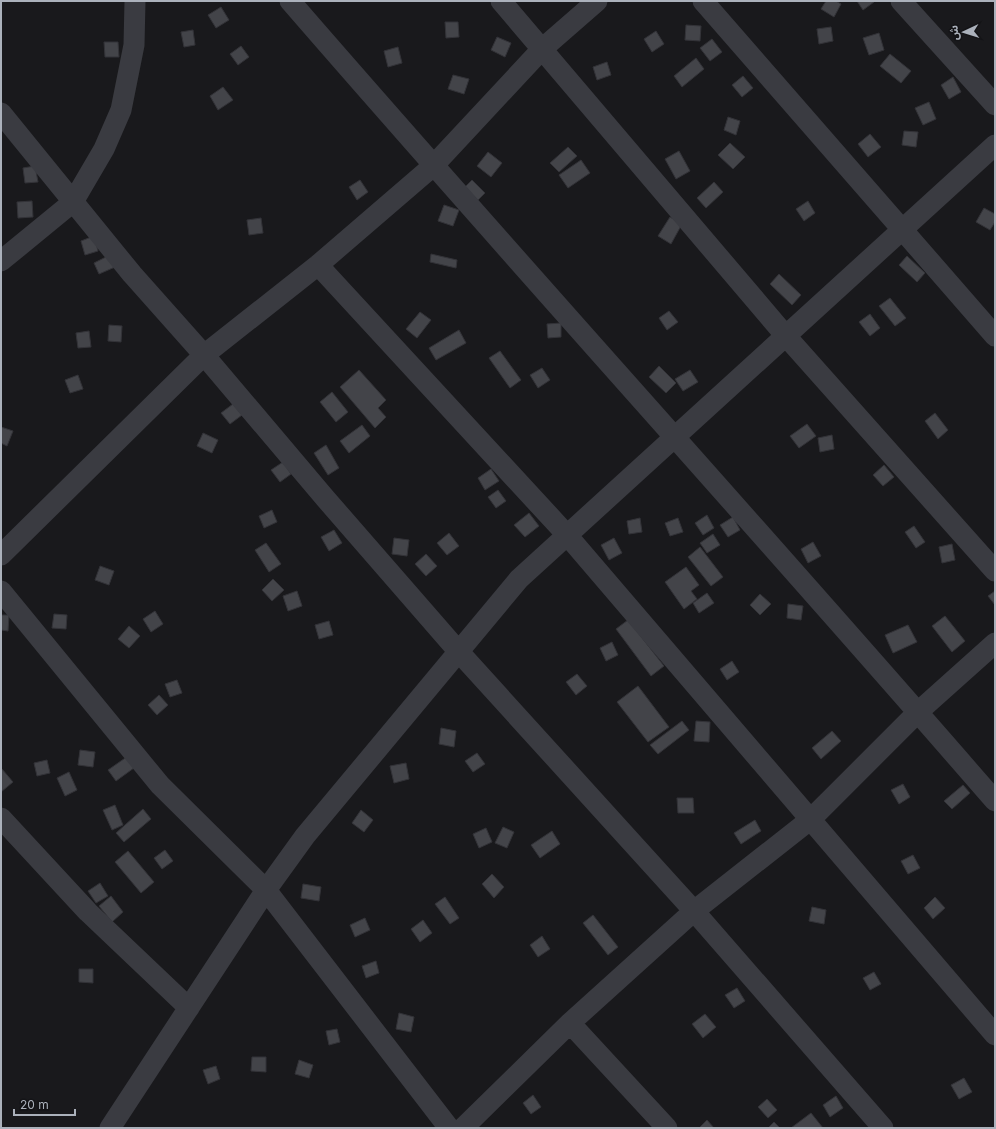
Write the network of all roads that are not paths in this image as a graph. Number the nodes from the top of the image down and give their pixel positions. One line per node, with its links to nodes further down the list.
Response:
1 (135, 1): 12 (street)
2 (290, 1): 11 (street)
3 (501, 1): 7 (street)
4 (597, 1): 7 (street)
5 (703, 1): 13 (street)
6 (901, 1): 8 (street)
7 (542, 49): 11 (street); 16 (street)
8 (995, 105)
9 (1, 113): 12 (street)
10 (995, 145): 13 (street)
11 (433, 166): 15 (street); 19 (street)
12 (74, 202): 14 (street); 18 (street)
13 (903, 228): 16 (street); 17 (street)
14 (1, 260)
15 (318, 265): 18 (street); 20 (street)
16 (785, 335): 19 (street); 22 (street)
17 (995, 336)
18 (204, 355): 21 (street); 25 (street)
19 (675, 436): 20 (street); 26 (street)
20 (567, 535): 25 (street); 29 (street)
21 (1, 555)
22 (995, 571)
23 (1, 591): 30 (street)
24 (995, 643): 26 (street)
25 (459, 652): 30 (street); 31 (street)
26 (918, 712): 27 (street); 29 (street)
27 (995, 801)
28 (1, 818): 32 (street)
29 (811, 819): 31 (street); 34 (street)
30 (266, 890): 32 (street); 36 (street)
31 (694, 911): 33 (street); 39 (street)
32 (189, 1008): 35 (street)
33 (570, 1023): 37 (street); 38 (street)
34 (995, 1035)
35 (110, 1128)
36 (449, 1128)
37 (463, 1128)
38 (667, 1128)
39 (883, 1128)

